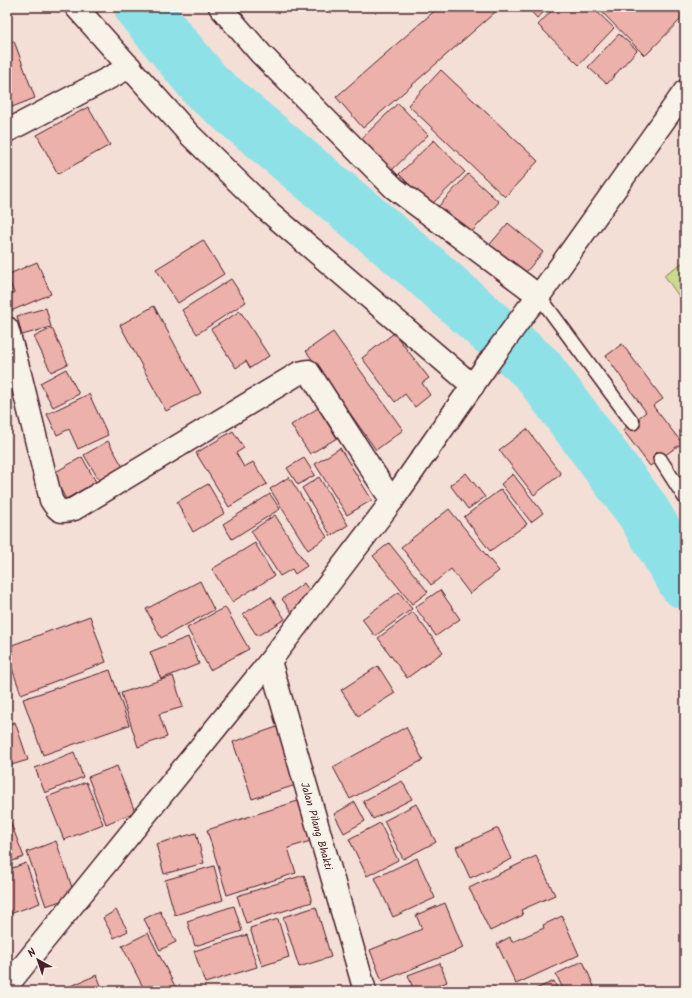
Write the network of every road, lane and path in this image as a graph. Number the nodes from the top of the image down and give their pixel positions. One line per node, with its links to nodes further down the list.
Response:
1 (76, 7): 3 (street)
2 (220, 7): 6 (street)
3 (130, 67): 5 (street); 8 (street)
4 (685, 91): 6 (street)
5 (7, 131)
6 (533, 303): 8 (street); 9 (lane)
7 (7, 328): 12 (street)
8 (473, 386): 12 (street)
9 (633, 423)
10 (660, 459): 11 (lane)
11 (685, 498)
12 (392, 501): 13 (street)
13 (270, 661): 14 (street); 15 (street, Jalan Pilang Bhakti)
14 (7, 986)
15 (365, 991)

